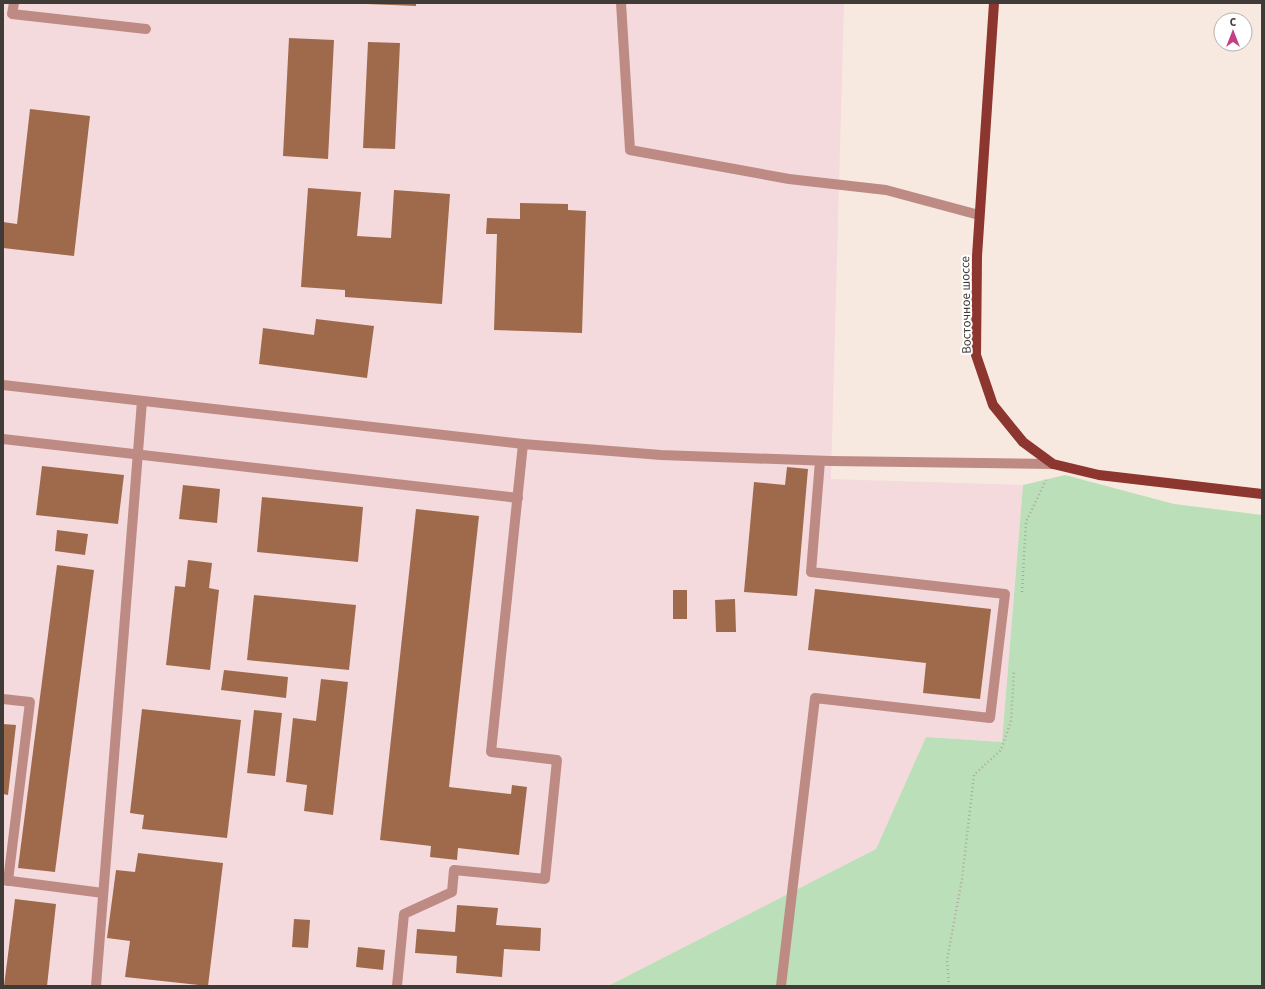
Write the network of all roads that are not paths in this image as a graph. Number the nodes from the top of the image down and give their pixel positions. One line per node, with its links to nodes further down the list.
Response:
1 (14, 3): 4 (street)
2 (621, 3): 5 (street)
3 (994, 3): 5 (main road, Восточное шоссе)
4 (146, 29)
5 (979, 215): 12 (main road, Восточное шоссе)
6 (3, 385): 7 (street)
7 (142, 401): 9 (street); 10 (street)
8 (3, 439): 10 (street)
9 (523, 444): 11 (street); 14 (street)
10 (137, 455): 14 (street); 17 (street)
11 (820, 461): 12 (street); 20 (street)
12 (1053, 464): 13 (main road, Восточное шоссе)
13 (1262, 494)
14 (518, 498): 19 (street)
15 (3, 699): 16 (street)
16 (5, 880): 17 (street)
17 (103, 893): 18 (street)
18 (96, 986)
19 (397, 986)
20 (781, 986)

